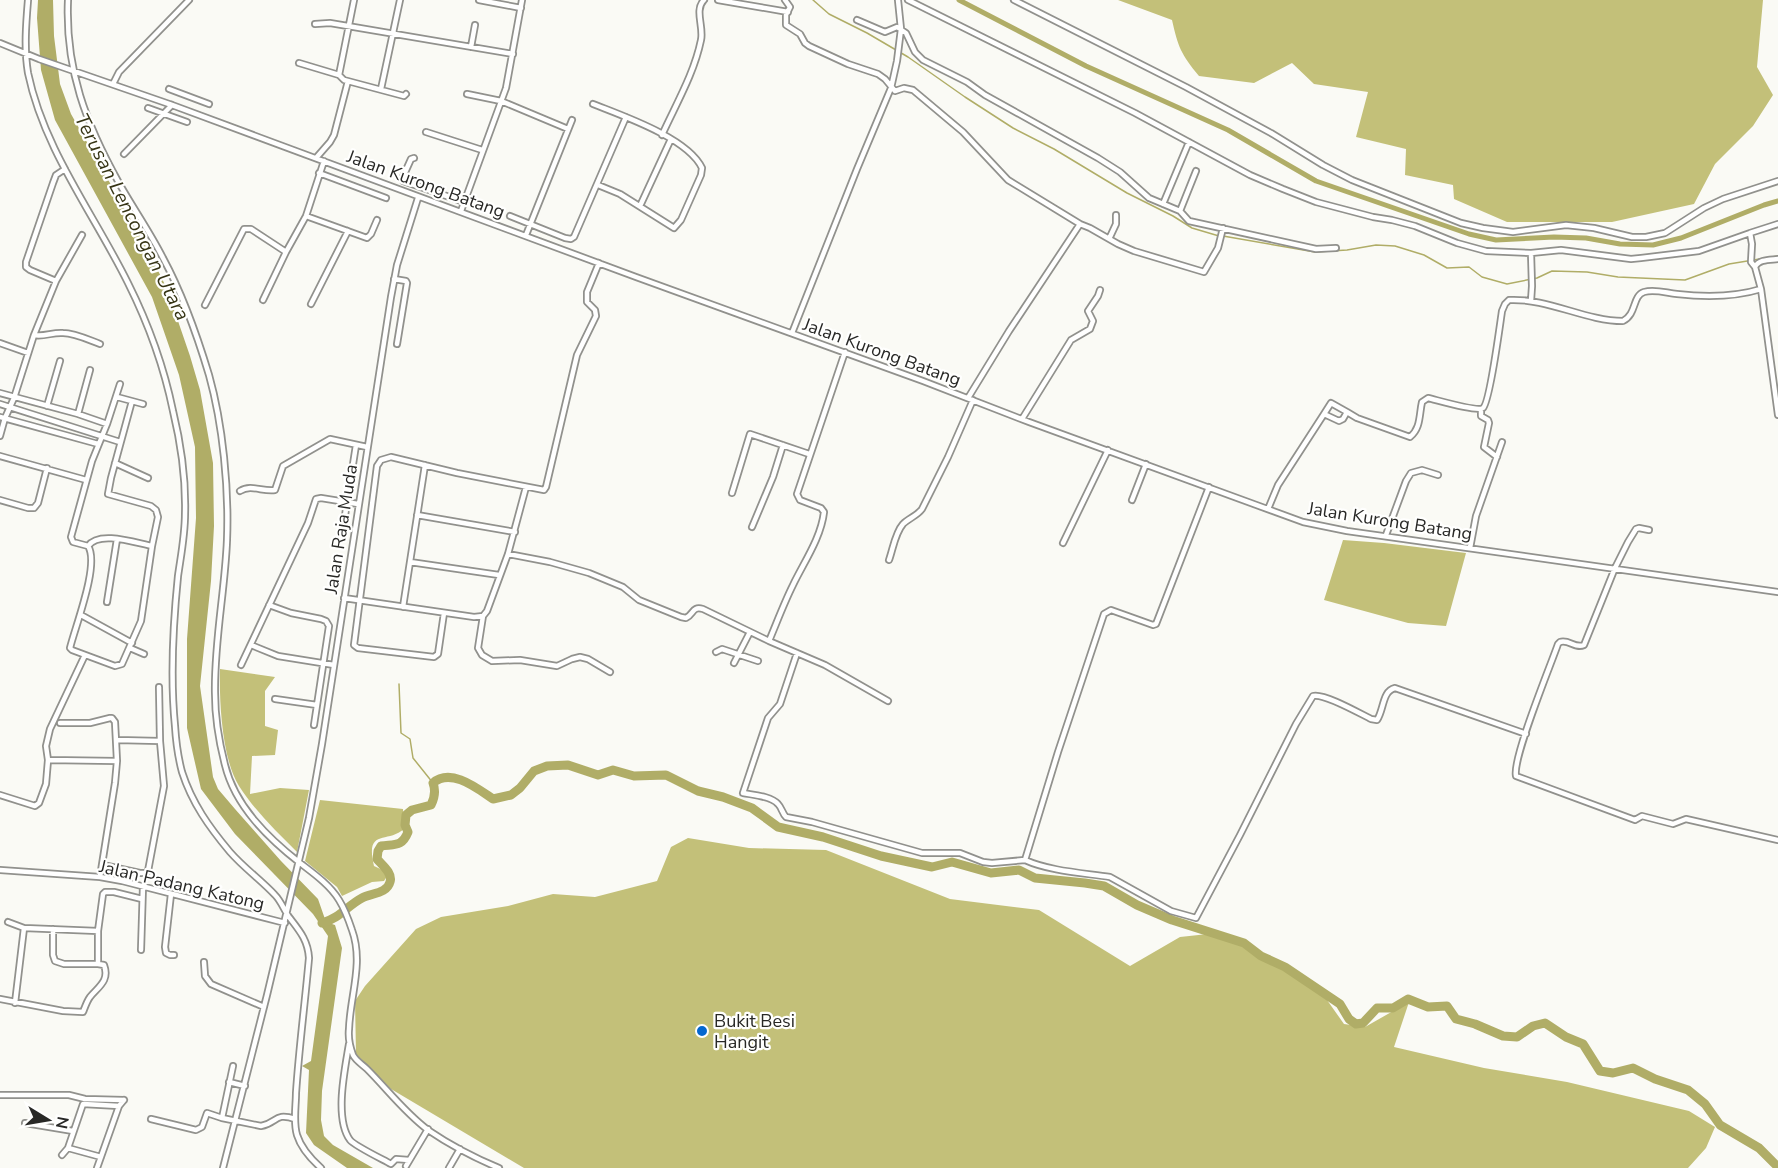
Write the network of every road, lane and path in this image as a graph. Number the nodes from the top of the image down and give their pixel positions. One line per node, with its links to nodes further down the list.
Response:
1 (28, 0): 24 (street)
2 (68, 0): 27 (street)
3 (189, 0): 30 (street)
4 (354, 0): 19 (street)
5 (400, 0): 21 (street)
6 (479, 0): 14 (street)
7 (522, 0): 14 (street)
8 (718, 0): 15 (street)
9 (785, 0): 15 (street)
10 (898, 0): 20 (street)
11 (908, 0): 51 (street)
12 (1014, 0): 60 (street)
13 (701, 1): 49 (street)
14 (521, 8): 25 (street)
15 (788, 12): 31 (street)
16 (856, 20): 20 (street)
17 (315, 24): 19 (street)
18 (475, 25): 23 (street)
19 (349, 26): 21 (street); 28 (street)
20 (901, 29): 31 (street); 65 (street)
21 (393, 34): 23 (street); 33 (street)
22 (0, 43): 24 (street, Jalan Kurong Batang)
23 (471, 47): 25 (street)
24 (26, 54): 27 (street, Jalan Kurong Batang); 57 (street)
25 (513, 54): 37 (street)
26 (299, 63): 28 (street)
27 (72, 71): 30 (street, Jalan Kurong Batang); 206 (street)
28 (339, 75): 29 (street)
29 (348, 81): 33 (street); 54 (street)
30 (113, 84): 40 (street, Jalan Kurong Batang)
31 (891, 88): 73 (street); 96 (street)
32 (168, 89): 36 (street)
33 (381, 89): 34 (street)
34 (406, 94)
35 (467, 94): 37 (street)
36 (198, 99): 38 (street); 42 (street)
37 (501, 101): 47 (street); 52 (street)
38 (209, 104)
39 (593, 104): 44 (street)
40 (172, 105): 42 (street, Jalan Kurong Batang); 43 (street)
41 (148, 108): 43 (street)
42 (193, 113): 54 (street, Jalan Kurong Batang)
43 (164, 114): 46 (street); 53 (street)
44 (626, 117): 49 (street); 61 (street)
45 (572, 120): 47 (street)
46 (188, 123)
47 (568, 129): 75 (street)
48 (426, 132): 52 (street)
49 (662, 135): 50 (street)
50 (671, 139): 66 (street); 66 (street)
51 (1189, 142): 65 (street); 84 (street)
52 (482, 150): 64 (street)
53 (124, 154)
54 (316, 158): 56 (street, Jalan Kurong Batang)
55 (414, 158): 64 (street)
56 (324, 161): 59 (street); 63 (street, Jalan Kurong Batang)
57 (65, 169): 89 (street); 212 (street)
58 (1196, 171): 67 (street)
59 (319, 173): 62 (street); 70 (street)
60 (1778, 181)
61 (598, 185): 66 (street); 75 (street)
62 (386, 198)
63 (418, 198): 68 (street, Jalan Kurong Batang); 88 (street, Jalan Raja Muda)
64 (464, 202): 68 (street)
65 (1163, 204): 67 (street)
66 (640, 206)
67 (1180, 211): 76 (street)
68 (461, 212): 80 (street, Jalan Kurong Batang)
69 (1116, 215): 81 (street)
70 (306, 216): 77 (street); 83 (street)
71 (510, 216): 75 (street)
72 (376, 220): 77 (street)
73 (1080, 224): 81 (street); 109 (street)
74 (1778, 224): 78 (street)
75 (529, 225): 80 (street)
76 (1222, 230): 81 (street); 82 (street)
77 (348, 231): 95 (street)
78 (1750, 233): 84 (street); 87 (street)
79 (82, 235): 89 (street)
80 (526, 236): 86 (street, Jalan Kurong Batang)
81 (1109, 239)
82 (1336, 248)
83 (286, 252): 92 (street); 94 (street)
84 (1531, 253): 93 (street)
85 (1778, 259): 87 (street)
86 (599, 263): 96 (street, Jalan Kurong Batang); 142 (street)
87 (1755, 267): 90 (street)
88 (394, 279): 100 (street); 130 (street, Jalan Raja Muda)
89 (56, 281): 97 (street)
90 (1761, 289): 93 (street); 119 (street)
91 (1100, 290): 121 (street)
92 (263, 300)
93 (1531, 302): 115 (street)
94 (205, 304)
95 (311, 304)
96 (792, 333): 101 (street, Jalan Kurong Batang)
97 (34, 335): 99 (street); 102 (street)
98 (0, 343): 102 (street)
99 (100, 344)
100 (397, 344)
101 (845, 352): 109 (street, Jalan Kurong Batang); 132 (street)
102 (28, 353): 108 (street)
103 (60, 361): 113 (street)
104 (90, 370): 117 (street)
105 (120, 384): 107 (street)
106 (0, 393): 108 (street)
107 (117, 397): 110 (street); 122 (street)
108 (14, 398): 113 (street); 114 (street)
109 (971, 399): 121 (street, Jalan Kurong Batang); 163 (street)
110 (132, 401): 111 (street); 125 (street)
111 (143, 404)
112 (0, 405): 114 (street)
113 (47, 406): 117 (street)
114 (10, 407): 120 (street); 124 (street)
115 (1481, 409): 116 (street); 134 (street)
116 (1347, 412): 118 (street); 118 (street)
117 (78, 414): 122 (street)
118 (1324, 414): 150 (street)
119 (1778, 415)
120 (3, 418): 123 (street); 127 (street)
121 (1022, 419): 131 (street, Jalan Kurong Batang)
122 (107, 424): 124 (street)
123 (0, 436)
124 (101, 436): 125 (street); 127 (street)
125 (120, 442): 135 (street)
126 (1502, 442): 134 (street)
127 (98, 444): 141 (street)
128 (356, 445): 130 (street); 144 (street); 148 (street)
129 (783, 445): 132 (street); 145 (street); 153 (street)
130 (367, 447): 149 (street, Jalan Raja Muda)
131 (1108, 450): 136 (street, Jalan Kurong Batang); 158 (street)
132 (809, 454): 177 (street)
133 (0, 456): 138 (street)
134 (1497, 457): 161 (street)
135 (115, 463): 140 (street); 160 (street)
136 (1146, 464): 143 (street, Jalan Kurong Batang); 147 (street)
137 (425, 465): 142 (street); 151 (street); 169 (street)
138 (47, 468): 141 (street); 146 (street)
139 (1438, 475): 156 (street)
140 (148, 478)
141 (86, 480): 159 (street)
142 (526, 487): 155 (street)
143 (1209, 487): 150 (street, Jalan Kurong Batang); 204 (street)
144 (240, 491)
145 (732, 493)
146 (0, 500)
147 (1132, 500)
148 (347, 502): 149 (street); 152 (street); 171 (street)
149 (358, 504): 168 (street, Jalan Raja Muda)
150 (1268, 509): 156 (street, Jalan Kurong Batang)
151 (417, 515): 155 (street); 164 (street)
152 (344, 522)
153 (752, 527)
154 (1649, 530): 165 (street)
155 (515, 532): 162 (street)
156 (1386, 536): 161 (street, Jalan Kurong Batang)
157 (117, 538): 159 (street); 160 (street); 170 (street)
158 (1063, 543)
159 (86, 545): 174 (street)
160 (152, 546): 178 (street)
161 (1470, 548): 165 (street, Jalan Kurong Batang)
162 (508, 554): 166 (street); 176 (street)
163 (889, 560)
164 (410, 562): 166 (street); 172 (street)
165 (1614, 568): 167 (street, Jalan Kurong Batang); 197 (street)
166 (499, 575): 175 (street)
167 (1778, 592)
168 (344, 598): 169 (street); 189 (street, Jalan Raja Muda)
169 (359, 600): 172 (street); 173 (street)
170 (107, 602)
171 (269, 605): 179 (street); 186 (street)
172 (403, 607): 173 (street)
173 (444, 613): 175 (street)
174 (81, 615): 178 (street); 184 (street)
175 (483, 616): 190 (street)
176 (750, 632): 177 (street); 183 (street)
177 (769, 641): 181 (street)
178 (131, 645): 182 (street); 184 (street)
179 (251, 645): 186 (street); 188 (street)
180 (716, 652): 183 (street)
181 (797, 653): 193 (street); 204 (street)
182 (144, 654)
183 (740, 654): 185 (street); 187 (street)
184 (85, 655): 200 (street)
185 (758, 661)
186 (324, 663): 189 (street); 194 (street)
187 (734, 663)
188 (241, 665)
189 (334, 665): 206 (street, Jalan Raja Muda)
190 (609, 672)
191 (159, 687): 199 (street)
192 (275, 699): 194 (street)
193 (888, 701)
194 (317, 705): 196 (street)
195 (60, 723): 198 (street)
196 (314, 725)
197 (1526, 734): 203 (street); 204 (street)
198 (117, 740): 199 (street); 201 (street)
199 (160, 741): 205 (street)
200 (48, 760): 201 (street); 202 (street)
201 (117, 761): 205 (street)
202 (0, 795)
203 (1778, 840)
204 (1025, 861)
205 (103, 865): 208 (street)
206 (299, 865): 212 (street, Jalan Raja Muda); 225 (street)
207 (0, 870): 208 (street, Jalan Padang Katong)
208 (100, 877): 209 (street, Jalan Padang Katong)
209 (143, 886): 210 (street, Jalan Padang Katong); 211 (street)
210 (171, 894): 214 (street, Jalan Padang Katong); 219 (street)
211 (142, 899): 217 (street); 218 (street)
212 (287, 915): 214 (street, Jalan Raja Muda); 233 (street)
213 (8, 922): 215 (street)
214 (285, 923): 224 (street, Jalan Raja Muda)
215 (24, 928): 216 (street); 223 (street)
216 (53, 929): 217 (street); 221 (street)
217 (98, 931): 221 (street)
218 (141, 950)
219 (174, 956)
220 (204, 962): 224 (street)
221 (98, 964): 223 (street)
222 (0, 999): 223 (street)
223 (15, 1003)
224 (264, 1007): 228 (street, Jalan Raja Muda)
225 (349, 1041): 236 (street); 242 (street)
226 (232, 1066): 227 (street)
227 (229, 1082): 228 (street); 231 (street)
228 (244, 1086): 234 (street, Jalan Raja Muda)
229 (0, 1095): 230 (street)
230 (119, 1106): 237 (street); 241 (street)
231 (222, 1118): 232 (street); 234 (street)
232 (151, 1119)
233 (295, 1119): 234 (street); 246 (street)
234 (235, 1121): 245 (street, Jalan Raja Muda)
235 (25, 1123): 237 (street)
236 (428, 1129): 239 (street); 242 (street)
237 (73, 1131): 238 (street)
238 (68, 1148): 240 (street); 241 (street)
239 (460, 1149): 247 (street); 248 (street)
240 (62, 1155)
241 (101, 1157): 244 (street)
242 (409, 1160): 243 (street)
243 (406, 1166)
244 (97, 1168)
245 (223, 1168)
246 (321, 1168)
247 (449, 1168)
248 (496, 1168)

